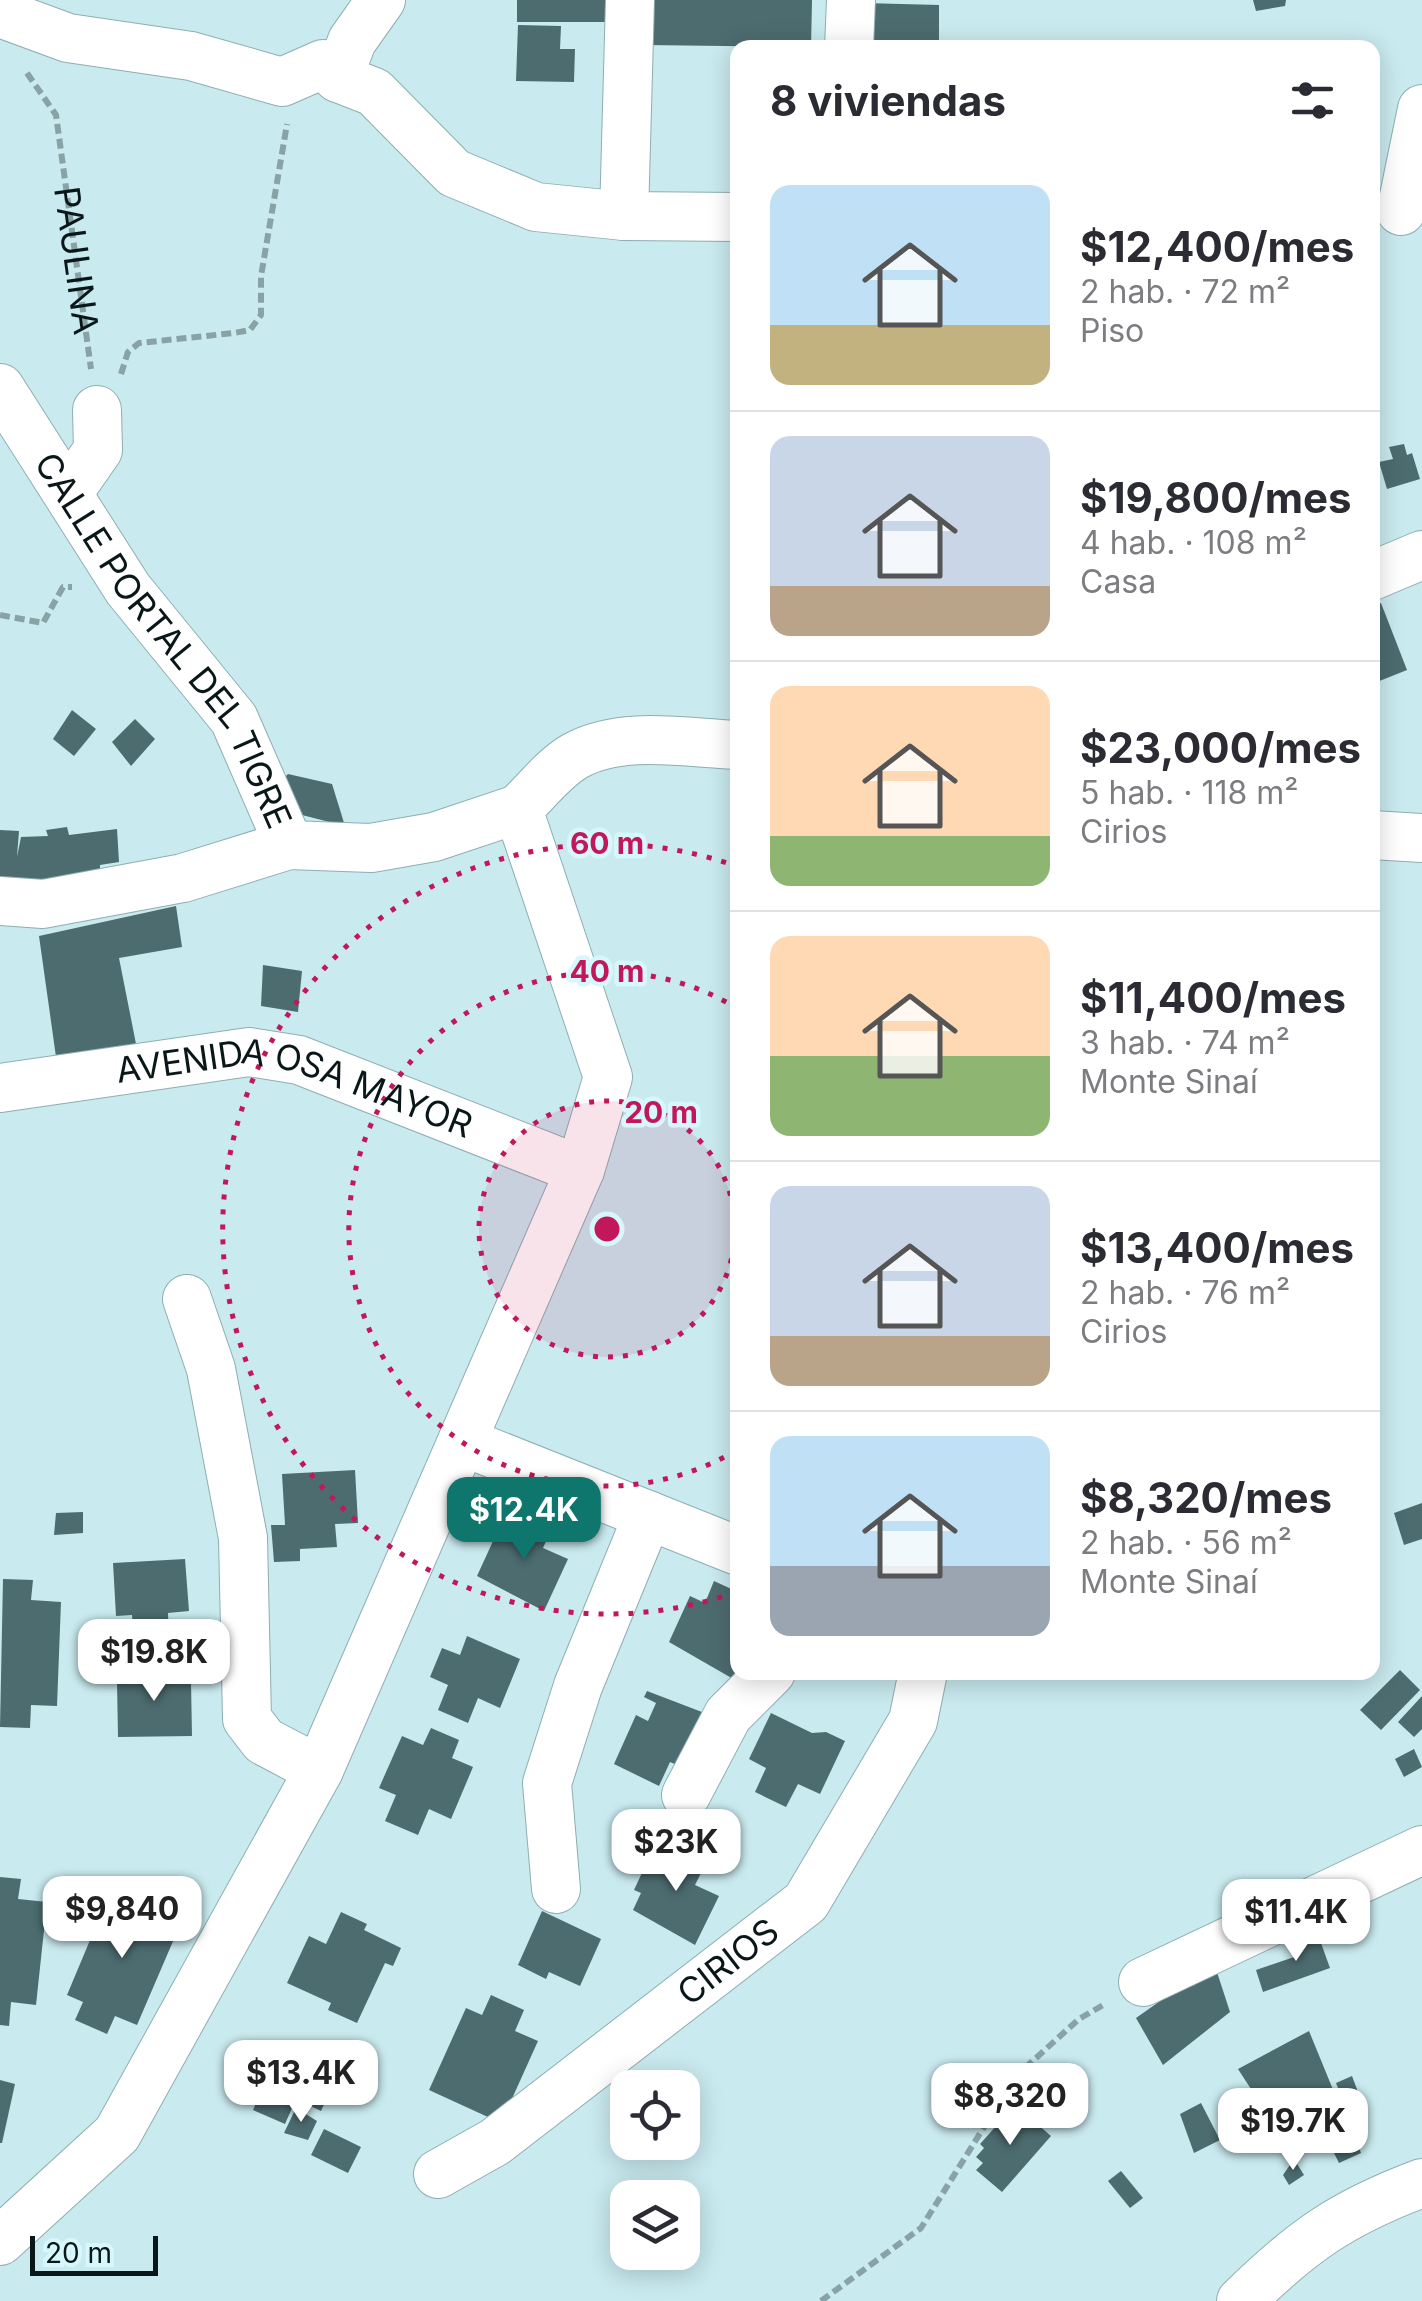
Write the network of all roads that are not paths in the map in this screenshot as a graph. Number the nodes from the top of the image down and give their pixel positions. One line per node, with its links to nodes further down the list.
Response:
1 (381, 0): 6 (street)
2 (630, 0): 9 (street)
3 (851, 0): 5 (street)
4 (0, 13): 6 (street)
5 (849, 40)
6 (315, 78): 9 (street)
7 (1422, 110): 8 (street)
8 (1398, 212)
9 (624, 216): 10 (street)
10 (730, 218)
11 (0, 388): 13 (street, CALLE PORTAL DEL TIGRE)
12 (97, 410): 13 (street)
13 (68, 494): 20 (street, CALLE PORTAL DEL TIGRE)
14 (1422, 556): 15 (street)
15 (1380, 573)
16 (730, 745): 17 (street)
17 (518, 810): 20 (street); 23 (street)
18 (1380, 836): 19 (street)
19 (1422, 838)
20 (289, 845): 21 (street)
21 (0, 900)
22 (0, 1088): 23 (street, AVENIDA OSA MAYOR)
23 (580, 1170): 25 (street)
24 (188, 1299): 30 (street)
25 (464, 1442): 26 (street); 30 (street)
26 (648, 1516): 27 (street); 33 (street)
27 (730, 1548)
28 (763, 1680): 31 (street)
29 (921, 1680): 35 (street, CIRIOS)
30 (319, 1770): 37 (street)
31 (686, 1795)
32 (1422, 1850): 34 (street)
33 (556, 1888)
34 (1143, 1982)
35 (438, 2174)
36 (1422, 2183): 38 (street)
37 (0, 2241)
38 (1240, 2301)

